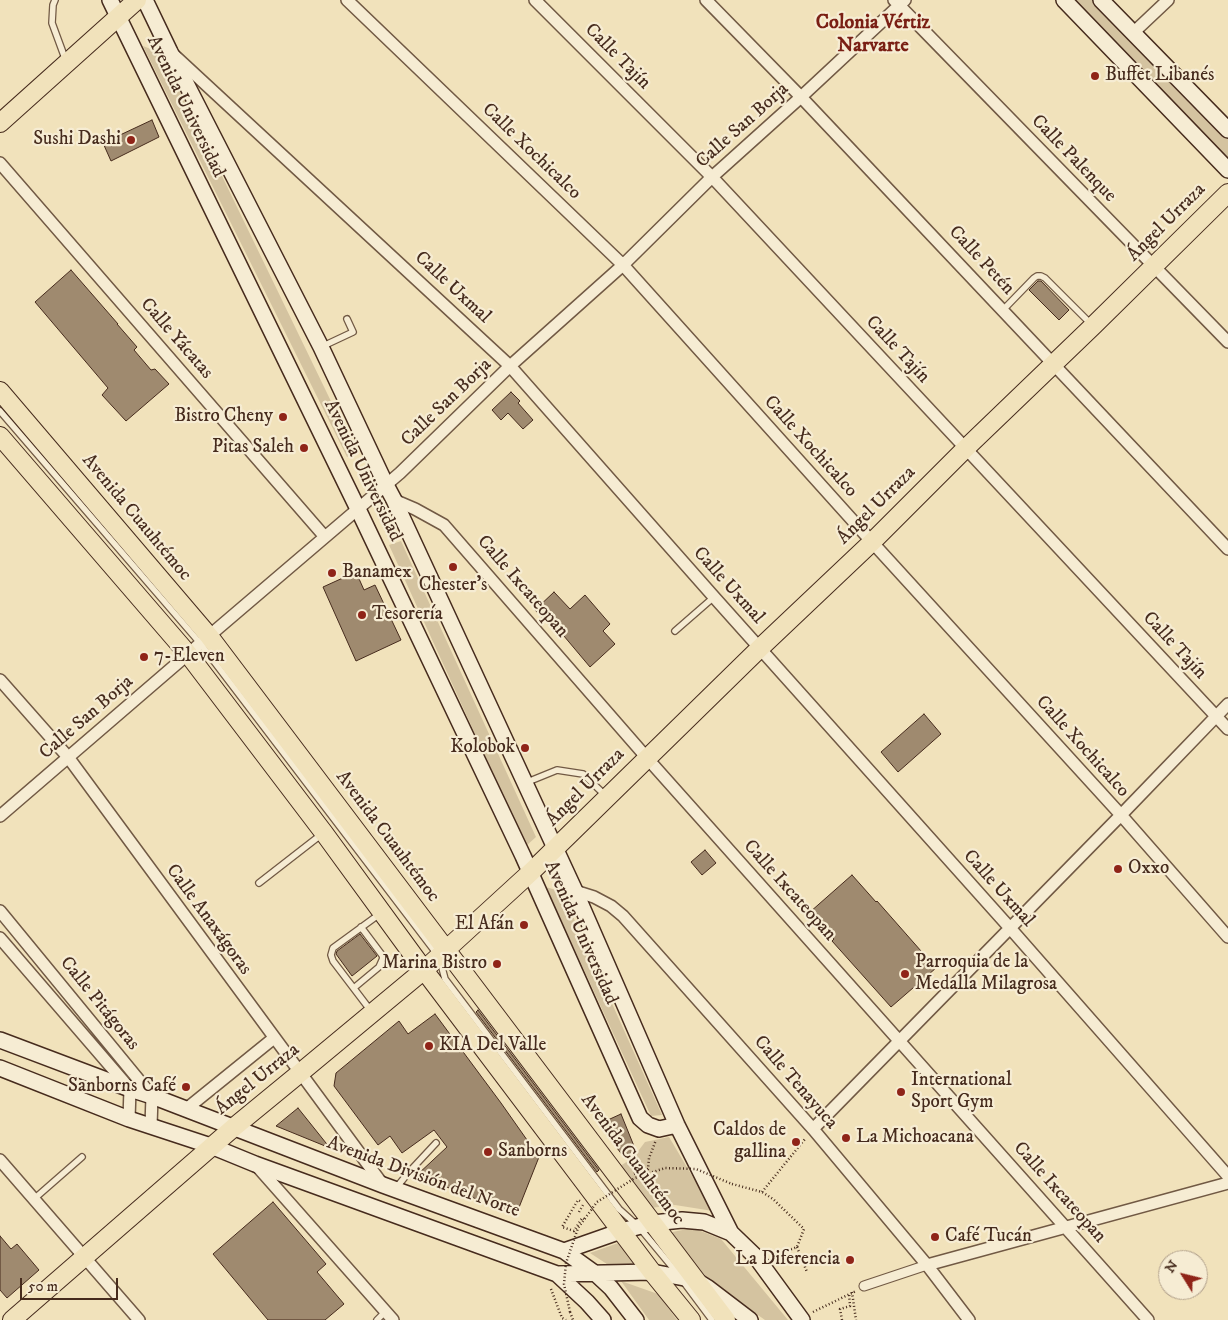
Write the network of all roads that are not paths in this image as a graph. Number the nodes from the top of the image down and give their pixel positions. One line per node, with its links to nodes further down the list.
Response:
1 (55, 0): 15 (lane)
2 (110, 0): 12 (main road, Avenida Universidad)
3 (137, 0): 12 (main road)
4 (145, 0): 14 (main road, Avenida Universidad)
5 (347, 0): 23 (street, Calle Xochicalco)
6 (536, 0): 21 (street, Calle Tajín)
7 (706, 0): 16 (street, Calle Petén)
8 (1064, 0): 20 (main road)
9 (1101, 0): 13 (main road)
10 (1168, 0): 13 (street)
11 (899, 2): 16 (street, Calle San Borja); 24 (street, Calle Palenque)
12 (118, 17): 15 (main road); 38 (main road, Avenida Universidad)
13 (1133, 33): 18 (main road)
14 (170, 52): 29 (main road, Avenida Universidad); 31 (street, Calle Uxmal)
15 (66, 63): 17 (main road)
16 (801, 97): 21 (street, Calle San Borja); 25 (street, Calle Petén)
17 (0, 123)
18 (1228, 130)
19 (0, 163): 39 (street, Calle Yácatas)
20 (1228, 170)
21 (712, 177): 23 (street, Calle San Borja); 35 (street, Calle Tajín)
22 (1228, 193): 24 (main road, Ángel Urraza)
23 (623, 265): 31 (street, Calle San Borja); 40 (street, Calle Xochicalco)
24 (1154, 266): 27 (main road, Ángel Urraza); 28 (street, Calle Palenque)
25 (1003, 310): 27 (lane); 30 (street, Calle Petén)
26 (347, 319): 29 (lane)
27 (1093, 326): 30 (main road, Ángel Urraza)
28 (1228, 342)
29 (321, 347): 36 (main road, Avenida Universidad)
30 (1053, 364): 35 (main road, Ángel Urraza); 41 (street, Calle Petén)
31 (510, 366): 36 (street, Calle San Borja); 42 (street, Calle Uxmal)
32 (0, 391): 44 (main road, Avenida Cuauhtémoc)
33 (0, 411): 44 (lane)
34 (0, 436): 44 (main road, Avenida Cuauhtémoc)
35 (965, 449): 40 (main road, Ángel Urraza); 48 (street, Calle Tajín)
36 (386, 485): 37 (main road, Avenida Universidad); 38 (street, Calle San Borja)
37 (394, 500): 51 (street, Calle Ixcateopan); 52 (main road, Avenida Universidad)
38 (358, 509): 39 (street, Calle San Borja); 58 (main road, Avenida Universidad)
39 (325, 538): 44 (street, Calle San Borja)
40 (872, 542): 45 (main road, Ángel Urraza); 54 (street, Calle Xochicalco)
41 (1228, 549)
42 (714, 597): 43 (lane); 45 (street, Calle Uxmal)
43 (675, 631)
44 (199, 644): 50 (street, Calle San Borja); 56 (main road, Avenida Cuauhtémoc); 67 (main road, Avenida Cuauhtémoc)
45 (760, 648): 51 (main road, Ángel Urraza); 64 (street, Calle Uxmal)
46 (0, 680): 50 (street, Calle Anaxágoras)
47 (1228, 704): 48 (street)
48 (1216, 716): 49 (street, Calle Tajín); 54 (street)
49 (1228, 729)
50 (68, 757): 55 (street, Calle San Borja); 71 (street, Calle Anaxágoras)
51 (647, 758): 53 (main road, Ángel Urraza); 73 (street, Calle Ixcateopan)
52 (525, 783): 53 (lane); 57 (main road, Avenida Universidad)
53 (608, 798): 57 (main road, Ángel Urraza)
54 (1121, 815): 64 (street); 65 (street, Calle Xochicalco)
55 (0, 816)
56 (324, 833): 59 (lane); 62 (main road, Avenida Cuauhtémoc)
57 (555, 849): 58 (main road, Ángel Urraza); 60 (main road, Avenida Universidad)
58 (531, 872): 67 (main road, Ángel Urraza); 80 (main road, Avenida Universidad)
59 (258, 883)
60 (575, 891): 80 (main road, Avenida Universidad); 83 (street, Calle Tenayuca)
61 (0, 911): 77 (street, Calle Pitágoras)
62 (382, 912): 63 (lane); 68 (main road, Avenida Cuauhtémoc)
63 (361, 927): 69 (lane); 69 (lane)
64 (1010, 928): 73 (street); 89 (street, Calle Uxmal)
65 (1228, 937)
66 (0, 938): 76 (street, Calle Pitágoras)
67 (442, 953): 68 (main road, Ángel Urraza); 93 (main road, Avenida Cuauhtémoc)
68 (424, 970): 70 (main road, Ángel Urraza); 95 (main road, Avenida Cuauhtémoc)
69 (354, 988): 70 (lane)
70 (372, 1012): 75 (main road, Ángel Urraza)
71 (274, 1038): 75 (street, Calle Anaxágoras); 78 (street)
72 (0, 1040): 76 (main road, Avenida División del Norte)
73 (899, 1041): 83 (street); 94 (street, Calle Ixcateopan)
74 (0, 1068): 79 (main road)
75 (300, 1074): 82 (main road, Ángel Urraza); 91 (street, Calle Anaxágoras)
76 (130, 1089): 77 (main road, Avenida División del Norte); 79 (street)
77 (152, 1096): 78 (main road, Avenida División del Norte); 81 (street)
78 (185, 1110): 82 (main road, Avenida División del Norte)
79 (129, 1118): 81 (main road)
80 (677, 1124): 96 (main road, Avenida Universidad)
81 (151, 1126): 85 (main road)
82 (233, 1128): 85 (main road, Ángel Urraza); 91 (main road, Avenida División del Norte)
83 (813, 1129): 99 (street, Calle Tenayuca)
84 (436, 1143): 91 (lane)
85 (211, 1146): 88 (main road); 98 (main road, Ángel Urraza)
86 (82, 1157): 92 (lane)
87 (0, 1160): 92 (street)
88 (255, 1164): 103 (main road); 105 (street)
89 (1228, 1176)
90 (1228, 1183): 94 (street)
91 (389, 1187): 97 (main road, Avenida División del Norte)
92 (34, 1199): 98 (street)
93 (646, 1225): 95 (main road); 96 (main road); 102 (main road, Avenida Cuauhtémoc)
94 (1066, 1227): 99 (street); 117 (street, Calle Ixcateopan)
95 (621, 1231): 97 (main road); 100 (main road, Avenida Cuauhtémoc)
96 (731, 1233): 106 (main road)
97 (564, 1251): 101 (main road)
98 (84, 1257): 107 (main road, Ángel Urraza); 108 (street)
99 (927, 1265): 104 (street); 116 (street, Calle Tenayuca)
100 (652, 1272): 101 (main road); 102 (main road); 112 (main road, Avenida Cuauhtémoc)
101 (596, 1274): 103 (main road); 111 (main road)
102 (687, 1278): 113 (lane); 114 (main road, Avenida Cuauhtémoc); 115 (main road)
103 (554, 1281): 110 (main road)
104 (864, 1286)
105 (390, 1316): 109 (lane)
106 (802, 1319)
107 (12, 1320)
108 (139, 1320)
109 (377, 1320)
110 (603, 1320)
111 (636, 1320)
112 (691, 1320)
113 (712, 1320)
114 (726, 1320)
115 (750, 1320)
116 (969, 1320)
117 (1148, 1320)

